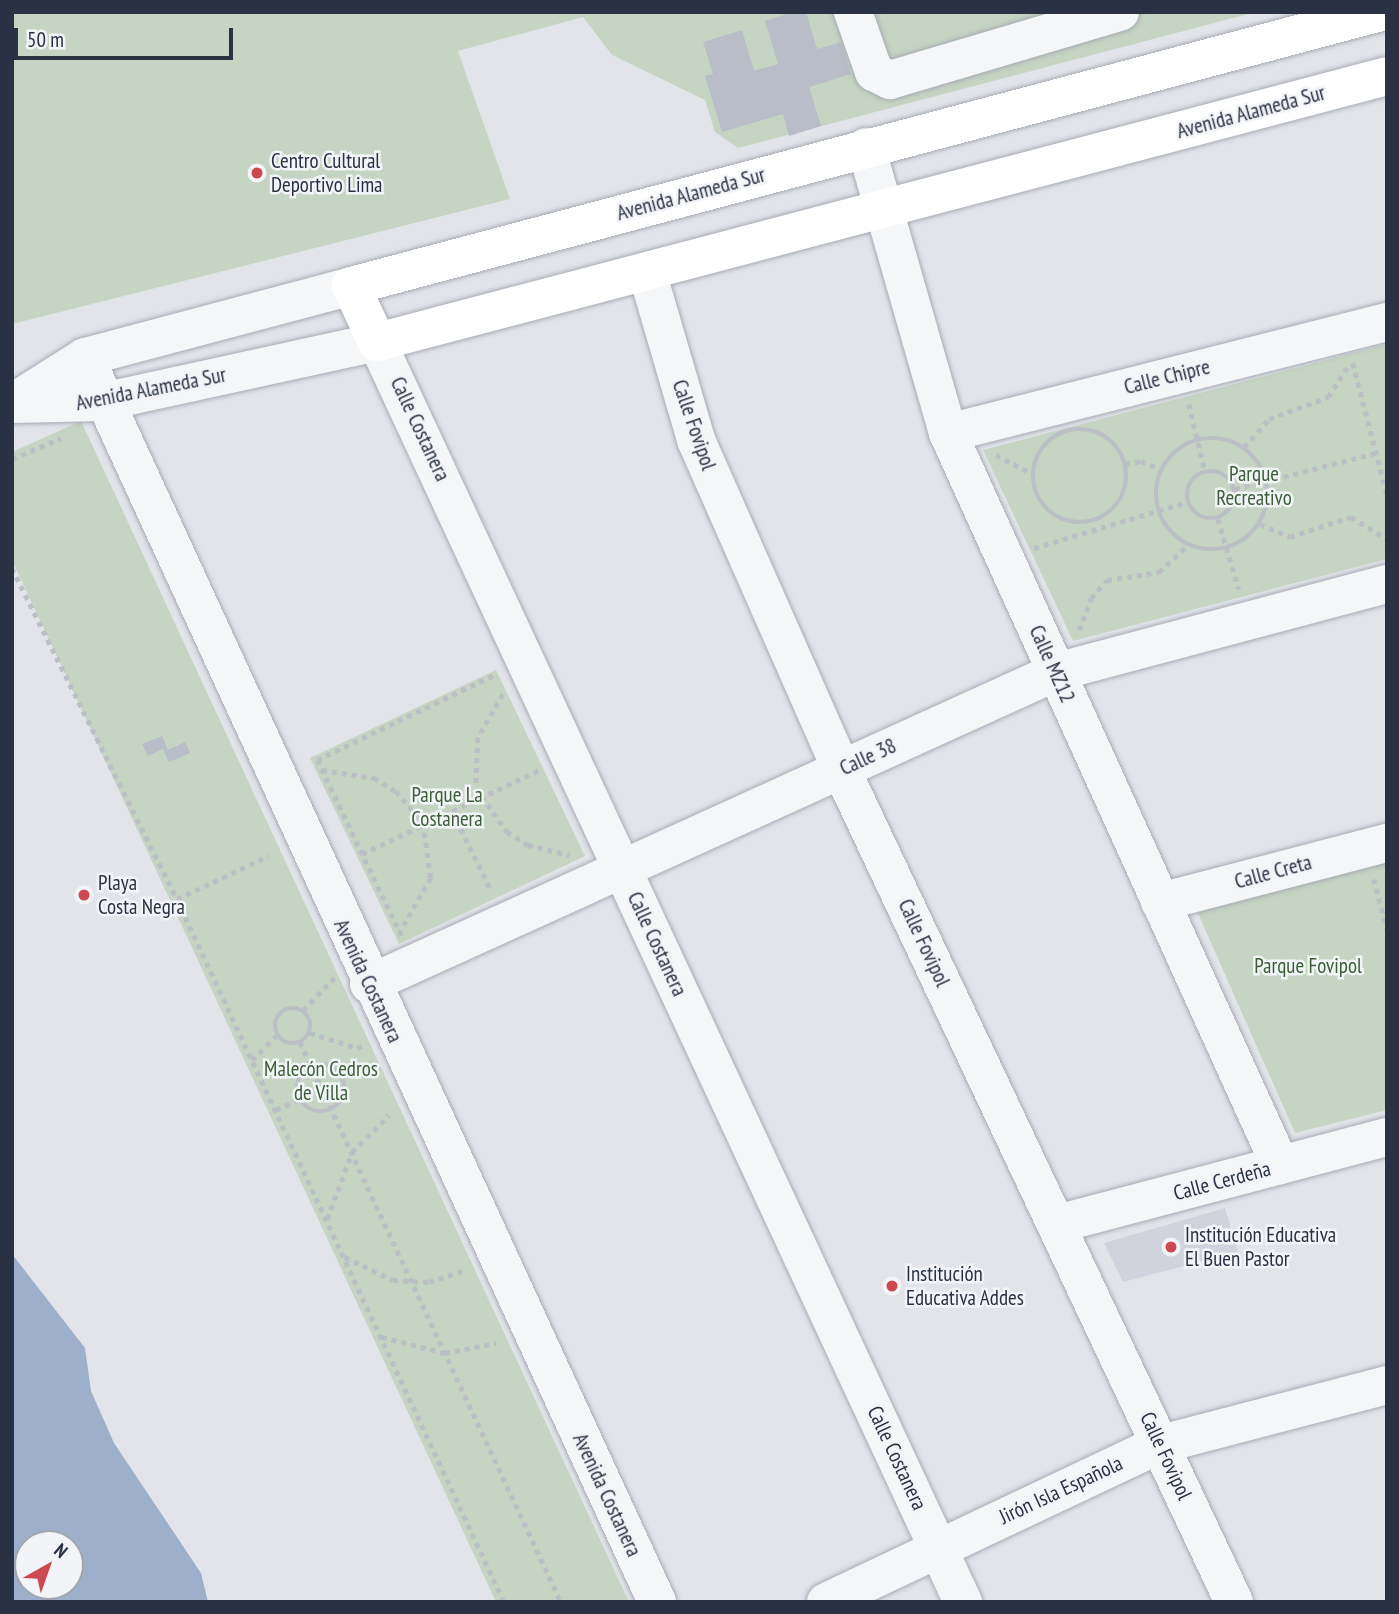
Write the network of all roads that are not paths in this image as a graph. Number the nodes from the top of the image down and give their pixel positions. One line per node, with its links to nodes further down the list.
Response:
1 (1120, 12): 3 (street)
2 (1381, 12): 5 (main road, Avenida Alameda Sur)
3 (856, 13)
4 (1387, 76): 6 (main road, Avenida Alameda Sur)
5 (866, 147): 6 (street, Calle MZ12); 8 (main road, Avenida Alameda Sur)
6 (881, 210): 7 (main road, Avenida Alameda Sur); 14 (street, Calle MZ12)
7 (647, 272): 10 (main road, Avenida Alameda Sur); 17 (street, Calle Fovipol)
8 (351, 286): 10 (main road, Calle Costanera); 11 (street, Avenida Alameda Sur)
9 (1387, 322): 14 (street, Calle Chipre)
10 (377, 342): 12 (street, Avenida Alameda Sur); 19 (street, Calle Costanera)
11 (85, 358): 12 (street, Avenida Costanera); 13 (street, Avenida Alameda Sur)
12 (103, 402): 13 (street, Avenida Alameda Sur); 21 (street, Avenida Costanera)
13 (12, 404)
14 (948, 433): 16 (street, Calle MZ12)
15 (1387, 584): 16 (street, Calle 38)
16 (1056, 672): 17 (street, Calle 38); 20 (street, Calle MZ12)
17 (841, 769): 19 (street, Calle 38); 24 (street, Calle Fovipol)
18 (1377, 845): 20 (street, Calle Creta)
19 (622, 869): 21 (street, Calle 38); 27 (street, Calle Costanera)
20 (1160, 902): 23 (street, Calle MZ12)
21 (365, 974): 28 (street, Avenida Costanera)
22 (1387, 1137): 23 (street, Calle Cerdeña)
23 (1280, 1165): 24 (street, Calle Cerdeña)
24 (1057, 1224): 26 (street, Calle Fovipol)
25 (1387, 1385): 26 (street, Jirón Isla Española)
26 (1161, 1444): 27 (street, Jirón Isla Española); 31 (street, Calle Fovipol)
27 (938, 1546): 29 (street, Jirón Isla Española); 30 (street, Calle Costanera)
28 (657, 1602)
29 (826, 1602)
30 (964, 1602)
31 (1234, 1602)

